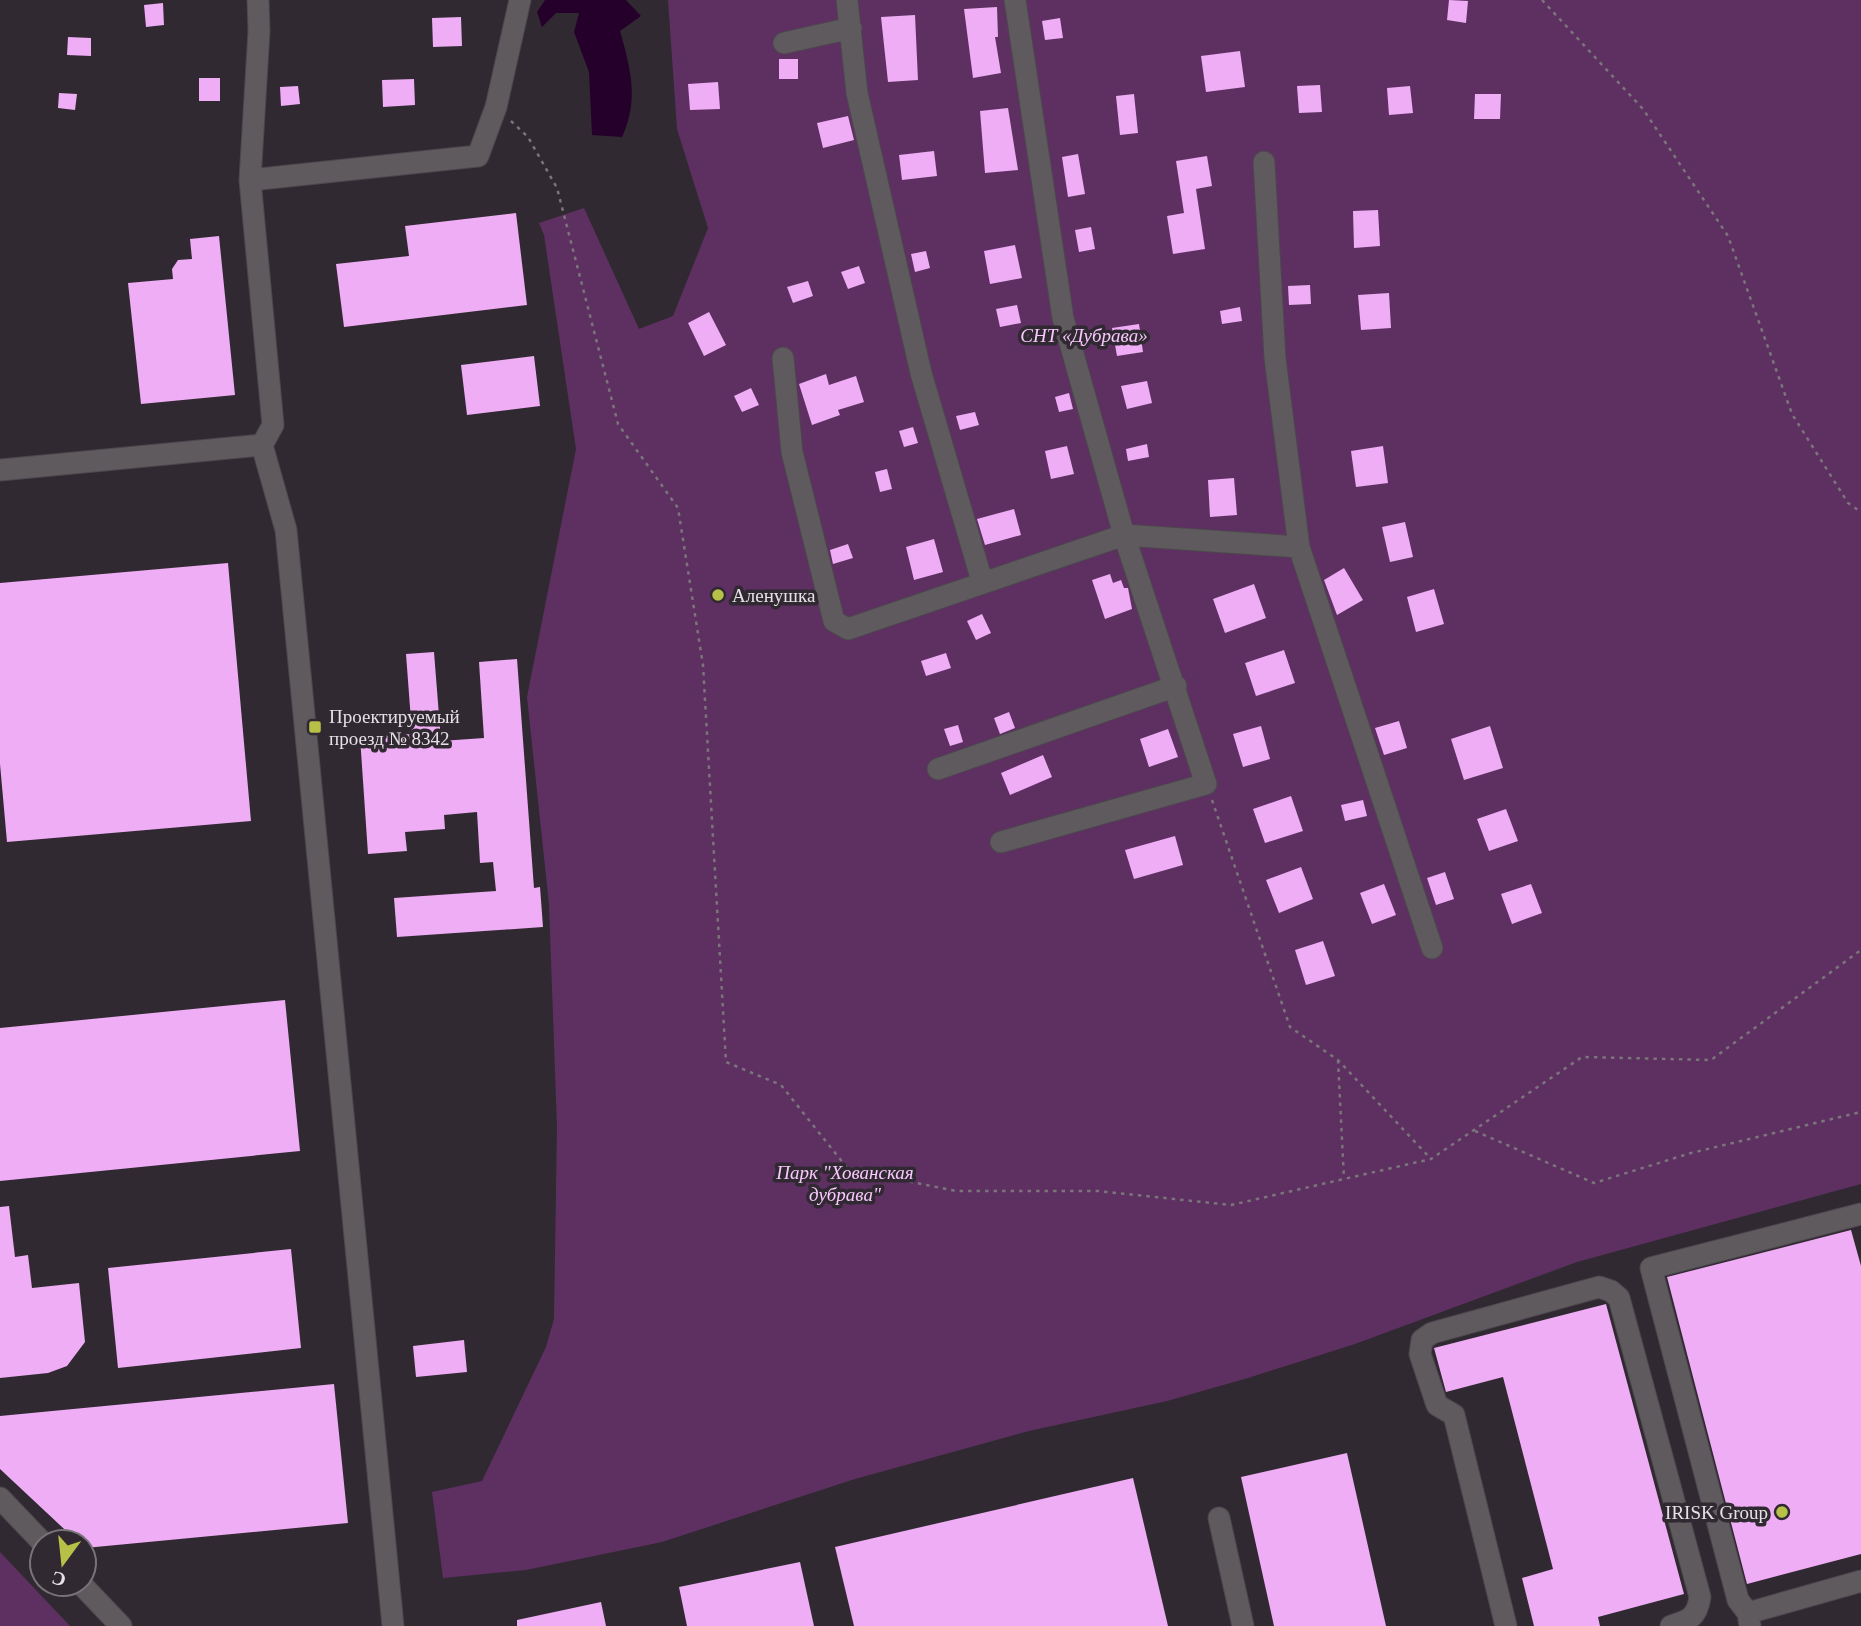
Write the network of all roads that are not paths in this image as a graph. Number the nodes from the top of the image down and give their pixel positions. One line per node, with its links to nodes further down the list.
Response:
1 (258, 0): 8 (street)
2 (520, 0): 8 (street)
3 (847, 0): 5 (street)
4 (1015, 0): 12 (street)
5 (851, 28): 6 (street); 14 (street)
6 (784, 43)
7 (1264, 162): 13 (street)
8 (250, 180): 10 (street)
9 (783, 358): 14 (street)
10 (262, 445): 11 (street); 27 (street)
11 (0, 470)
12 (1124, 535): 13 (street); 14 (street); 15 (street)
13 (1299, 547): 18 (street)
14 (982, 581)
15 (1175, 686): 16 (street); 17 (street)
16 (938, 769)
17 (1002, 842)
18 (1432, 948)
19 (1861, 1214): 25 (street)
20 (0, 1498): 22 (street)
21 (1219, 1518): 28 (street)
22 (29, 1528)
23 (1861, 1581): 25 (street)
24 (94, 1598): 26 (street)
25 (1749, 1620)
26 (121, 1626)
27 (393, 1626)
28 (1243, 1626)
29 (1506, 1626): 30 (street)
30 (1671, 1626)

